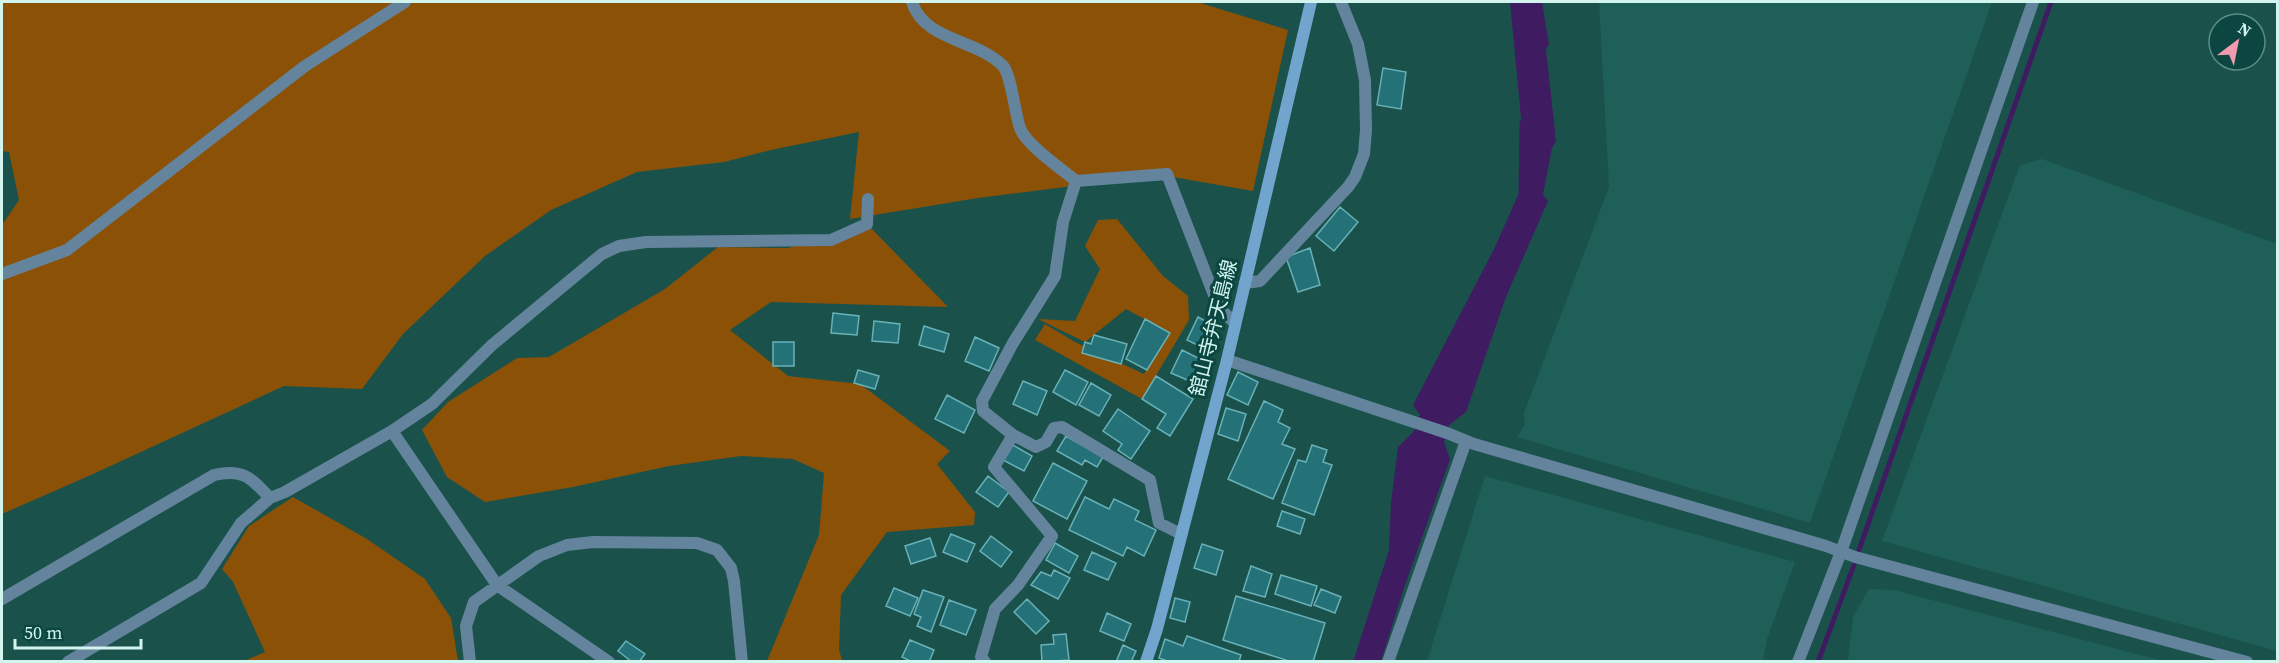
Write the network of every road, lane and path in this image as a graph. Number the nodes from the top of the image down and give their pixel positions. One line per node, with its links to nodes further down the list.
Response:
1 (405, 2): 8 (street)
2 (912, 2): 6 (street)
3 (1311, 2): 9 (main road, 舘山寺弁天島線)
4 (1341, 2): 9 (street)
5 (2033, 2): 17 (street)
6 (1076, 181): 10 (street); 13 (street)
7 (868, 199): 12 (street)
8 (2, 274)
9 (1245, 283): 10 (main road, 舘山寺弁天島線)
10 (1235, 323): 11 (main road, 舘山寺弁天島線)
11 (1227, 360): 14 (street); 16 (main road, 舘山寺弁天島線)
12 (392, 431): 15 (street); 18 (street)
13 (1013, 435): 16 (street); 24 (street)
14 (1466, 441): 17 (street); 26 (street)
15 (270, 498): 19 (street); 20 (street)
16 (1181, 534): 25 (main road, 舘山寺弁天島線)
17 (1841, 552): 27 (street); 28 (street)
18 (497, 585): 21 (street); 22 (street); 23 (street)
19 (2, 599)
20 (68, 662)
21 (470, 662)
22 (609, 662)
23 (742, 662)
24 (985, 662)
25 (1146, 662)
26 (1388, 662)
27 (1798, 662)
28 (2247, 662)

